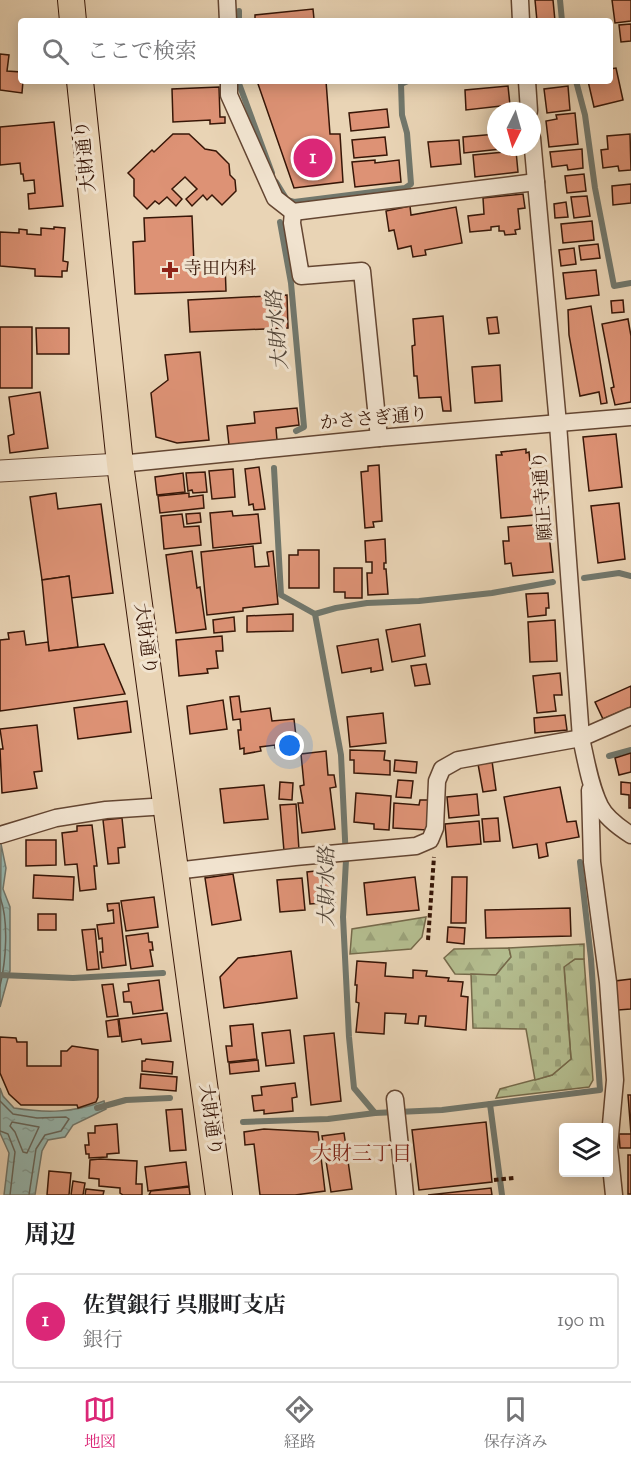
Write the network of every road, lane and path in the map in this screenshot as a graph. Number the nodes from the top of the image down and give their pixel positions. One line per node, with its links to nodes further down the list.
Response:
1 (71, 0): 4 (main road)
2 (227, 0): 5 (street)
3 (520, 0): 6 (street)
4 (73, 18)
5 (228, 18)
6 (521, 18)
7 (80, 84): 17 (main road, 大財通り)
8 (229, 84): 13 (street)
9 (527, 84): 10 (street)
10 (529, 102)
11 (534, 156): 12 (street, 願正寺通り)
12 (536, 182): 13 (street); 15 (street, 願正寺通り)
13 (293, 212): 16 (street)
14 (631, 417): 15 (street, かささぎ通り)
15 (558, 424): 16 (street, かささぎ通り); 20 (street, 願正寺通り)
16 (379, 438): 17 (street, かささぎ通り)
17 (120, 464): 18 (street); 22 (main road, 大財通り)
18 (0, 471)
19 (631, 716): 20 (street)
20 (581, 738): 21 (street, 願正寺通り); 26 (street)
21 (590, 775): 24 (street, 願正寺通り); 33 (street)
22 (166, 806): 23 (street); 26 (main road, 大財通り)
23 (6, 834)
24 (631, 835)
25 (434, 850): 27 (path)
26 (175, 871): 31 (main road, 大財通り)
27 (429, 940)
28 (394, 1099): 32 (street)
29 (514, 1178): 30 (path)
30 (494, 1180)
31 (219, 1195)
32 (405, 1195)
33 (614, 1195)

